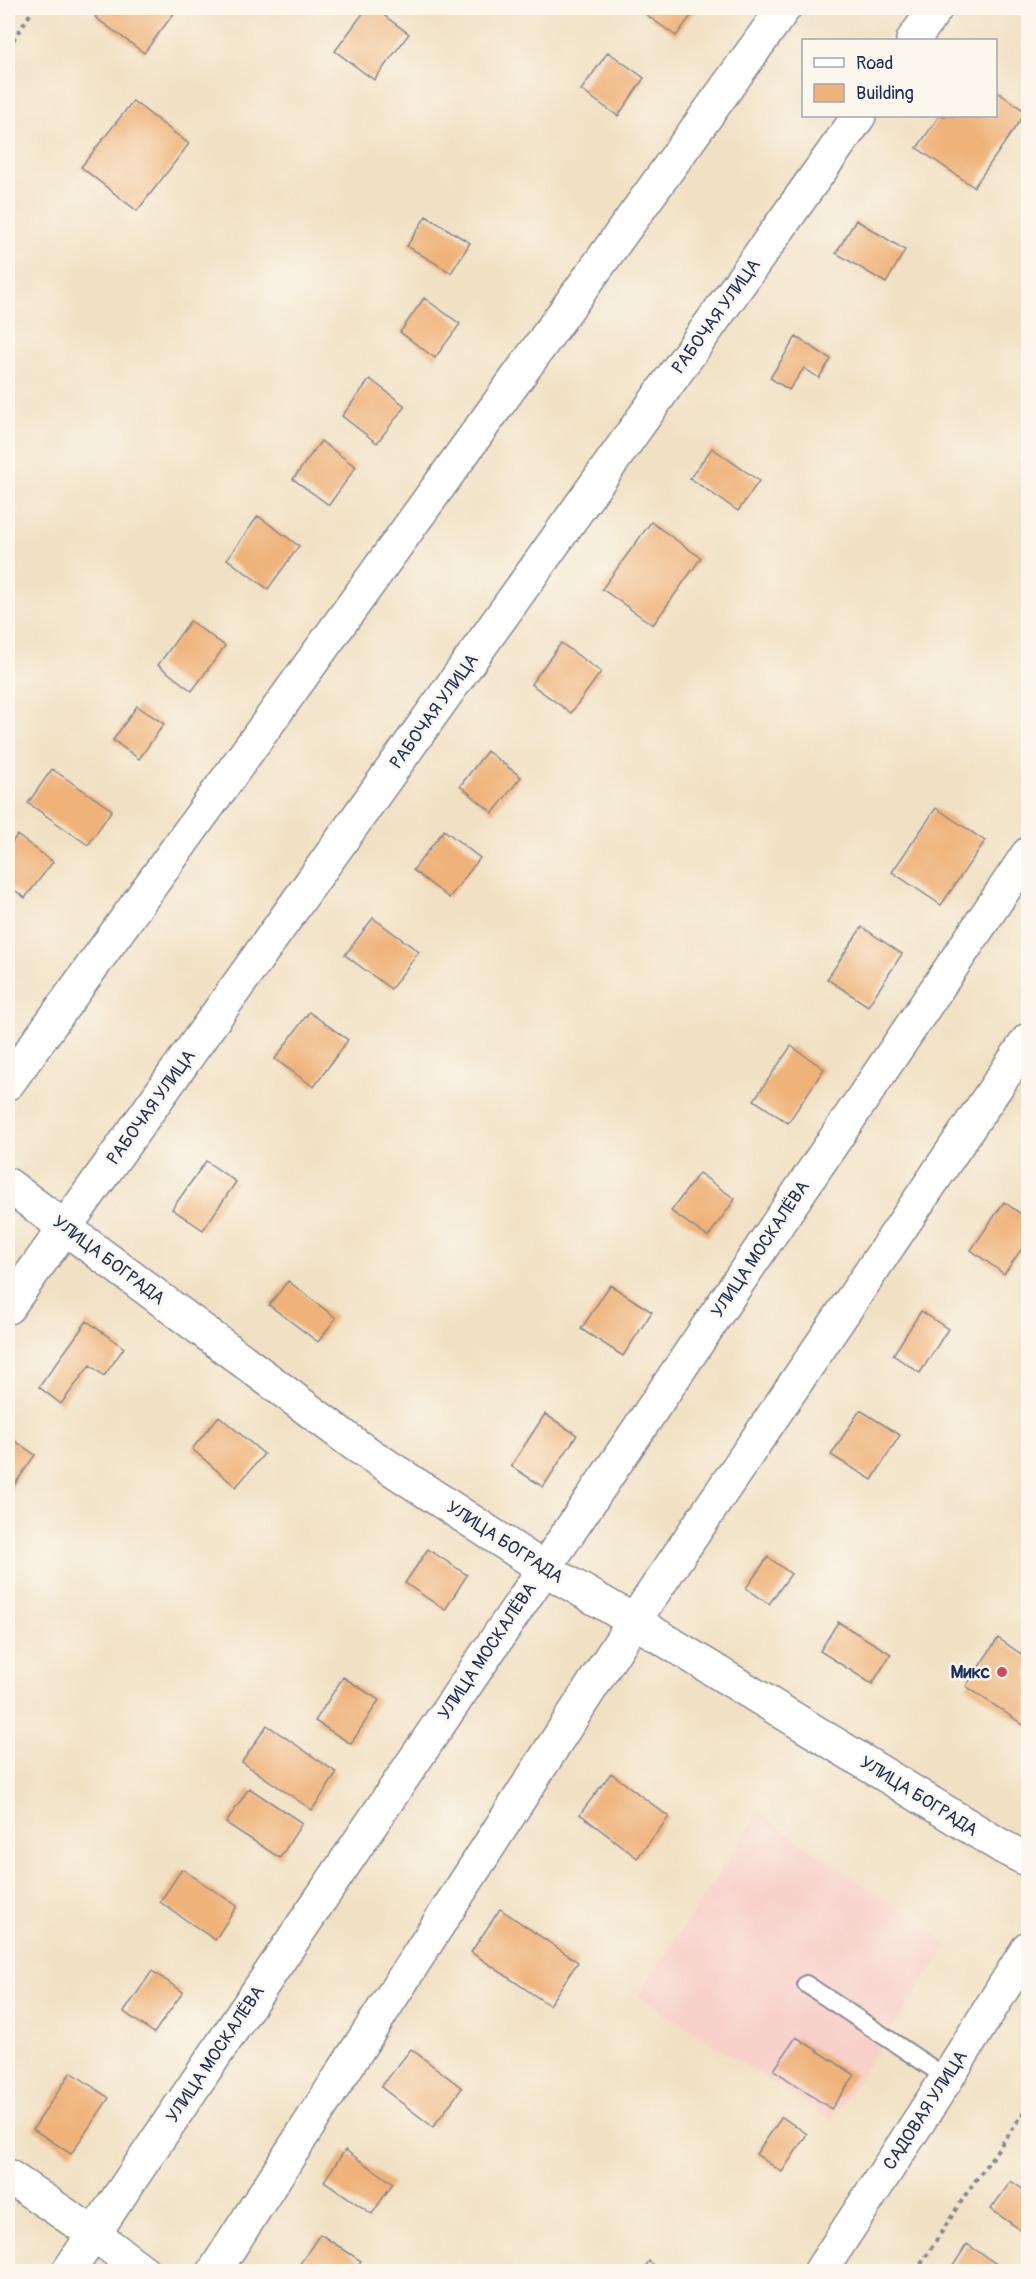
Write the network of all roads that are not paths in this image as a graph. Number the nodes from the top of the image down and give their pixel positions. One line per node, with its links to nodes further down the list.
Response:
1 (784, 8): 7 (street)
2 (936, 8): 3 (street)
3 (914, 39)
4 (858, 117): 9 (street, РАБОЧАЯ УЛИЦА)
5 (1029, 854): 11 (street, УЛИЦА МОСКАЛЁВА)
6 (1029, 1040): 12 (street)
7 (8, 1083)
8 (8, 1185): 9 (street, УЛИЦА БОГРАДА)
9 (65, 1227): 10 (street, РАБОЧАЯ УЛИЦА); 11 (street, УЛИЦА БОГРАДА)
10 (8, 1307)
11 (543, 1568): 12 (street, УЛИЦА БОГРАДА); 18 (street, УЛИЦА МОСКАЛЁВА)
12 (634, 1621): 13 (street, УЛИЦА БОГРАДА); 21 (street)
13 (1029, 1860)
14 (1029, 1948): 16 (street, САДОВАЯ УЛИЦА)
15 (806, 1984): 16 (lane)
16 (947, 2078): 22 (street, САДОВАЯ УЛИЦА)
17 (8, 2176): 18 (street)
18 (94, 2234): 19 (street, УЛИЦА МОСКАЛЁВА); 20 (street)
19 (69, 2271)
20 (144, 2271)
21 (214, 2271)
22 (820, 2271)

